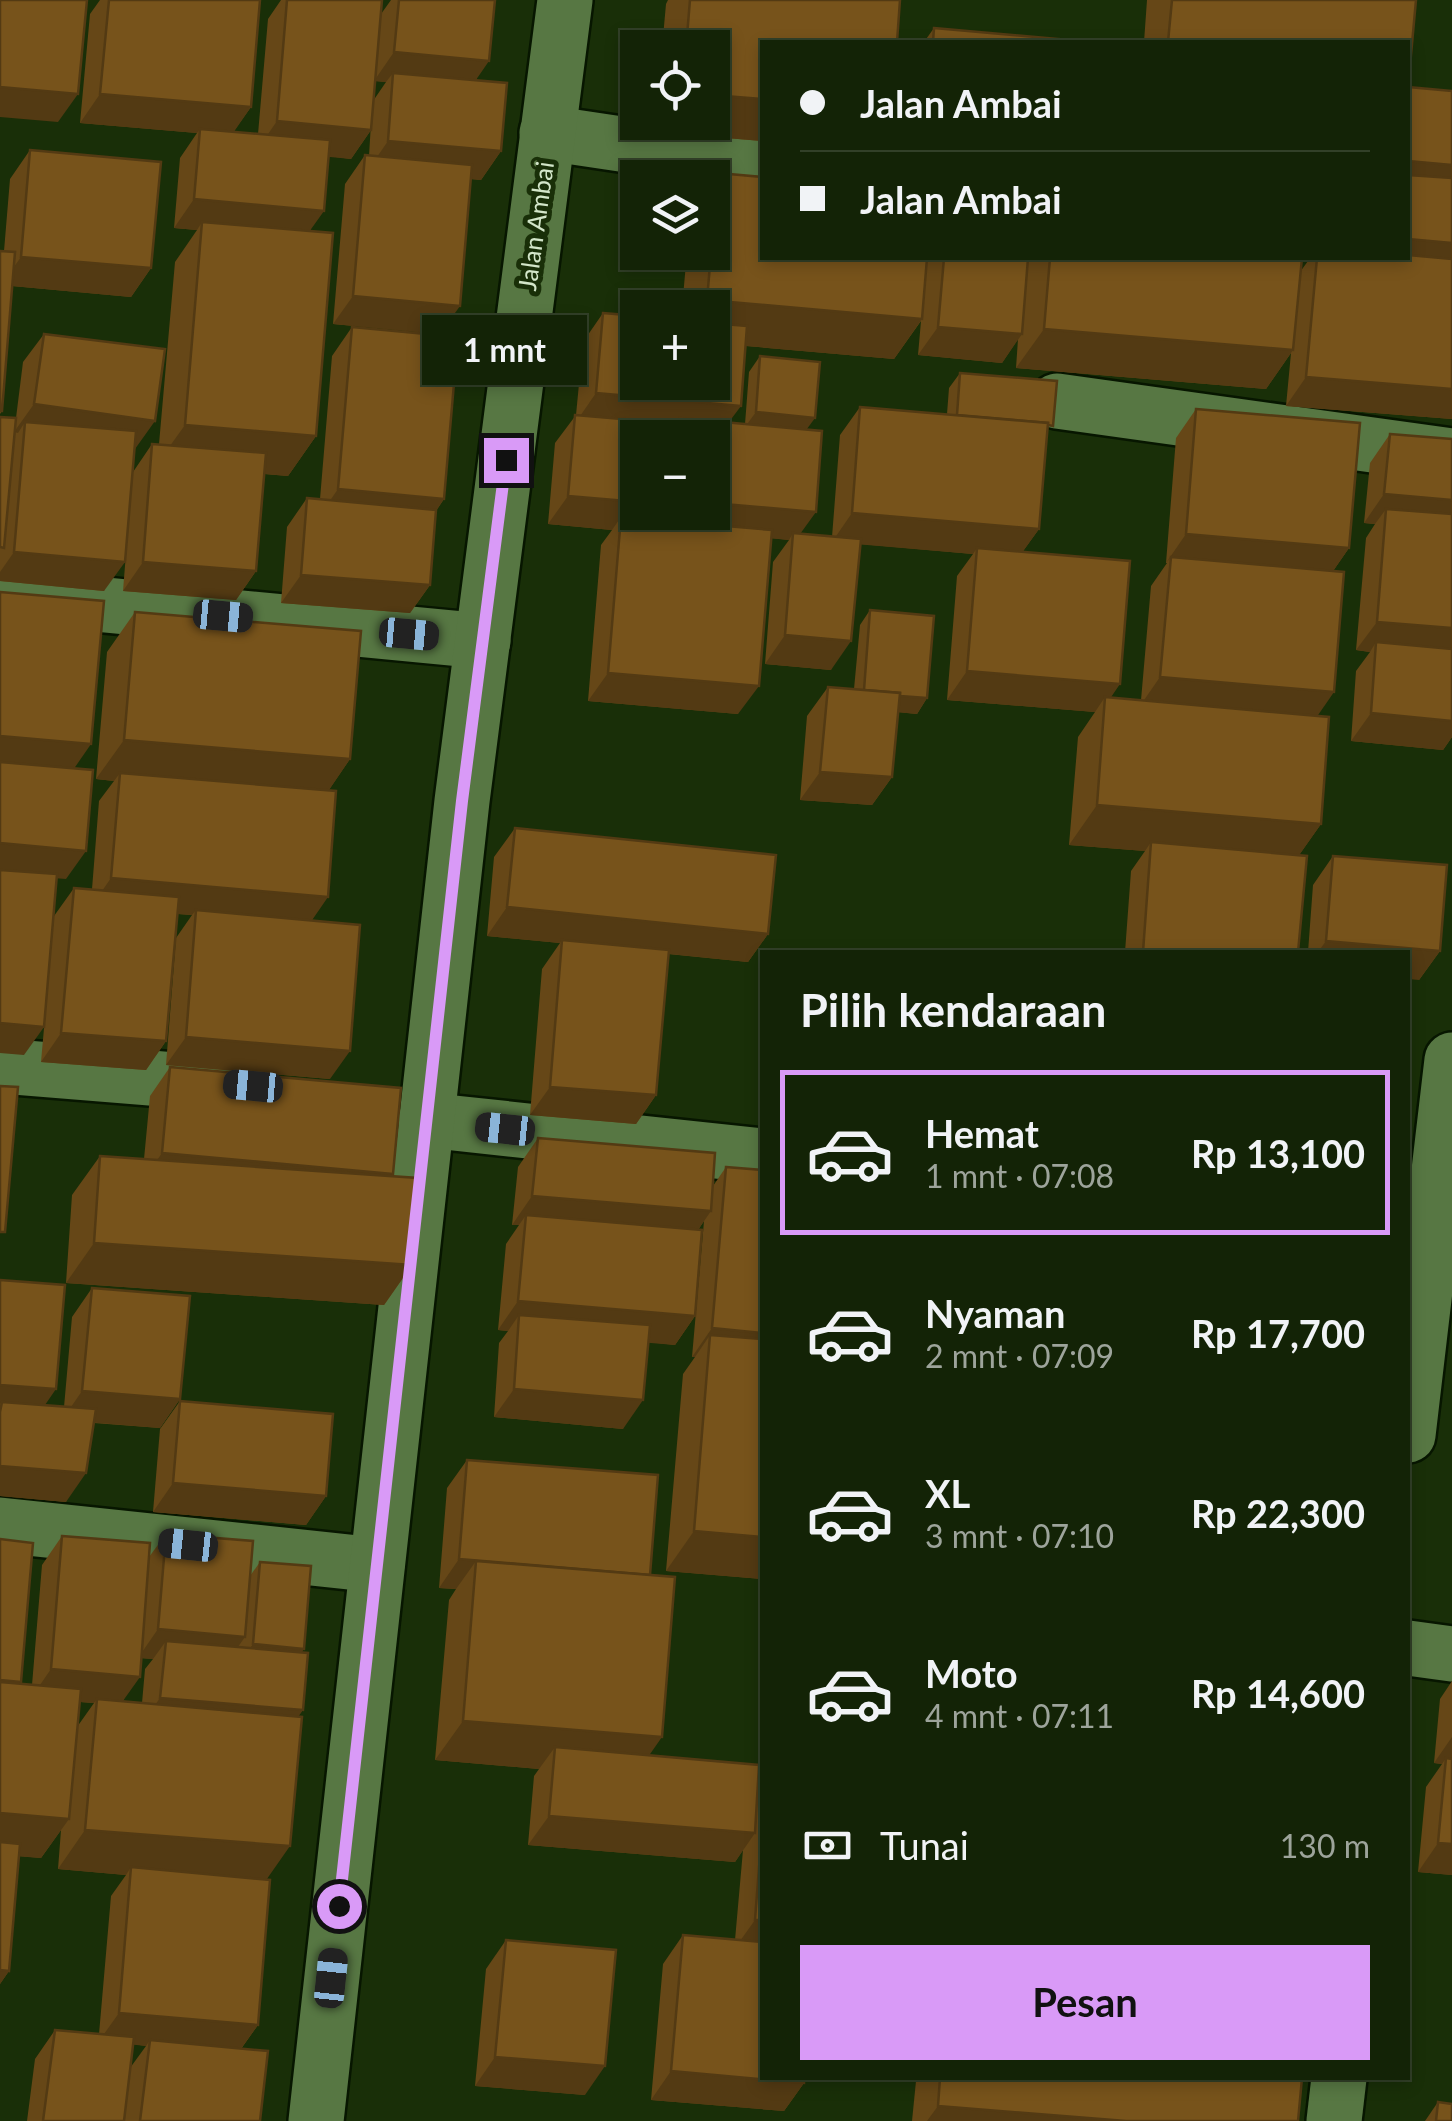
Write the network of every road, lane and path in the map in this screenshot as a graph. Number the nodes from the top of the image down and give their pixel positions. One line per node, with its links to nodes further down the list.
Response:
1 (565, 0): 2 (street, Jalan Ambai)
2 (548, 134): 3 (street); 7 (street, Jalan Ambai)
3 (760, 165)
4 (1058, 400): 5 (street)
5 (1452, 456)
6 (0, 594): 7 (street)
7 (483, 640): 11 (street, Jalan Ambai)
8 (1452, 1060): 13 (street)
9 (0, 1066): 10 (street)
10 (289, 1089)
11 (411, 1104): 12 (street); 16 (street, Jalan Ambai)
12 (760, 1156)
13 (1420, 1222): 14 (street)
14 (1410, 1399)
15 (0, 1525): 16 (street)
16 (377, 1565): 20 (street, Jalan Ambai)
17 (1410, 1648): 18 (street)
18 (1452, 1654)
19 (1338, 2080): 21 (street)
20 (316, 2121)
21 (1334, 2121)

